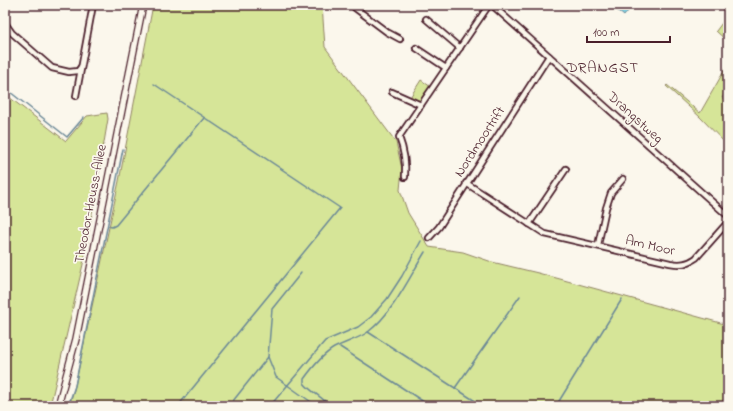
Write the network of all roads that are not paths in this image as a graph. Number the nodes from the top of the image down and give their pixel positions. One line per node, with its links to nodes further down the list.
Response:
1 (93, 5): 12 (street)
2 (143, 5): 26 (street, Theodor-Heuss-Allee)
3 (357, 5): 8 (street)
4 (488, 5): 10 (street)
5 (492, 5): 11 (street, Drangstweg)
6 (426, 19): 10 (street)
7 (5, 23): 12 (street)
8 (400, 39)
9 (416, 48): 13 (street)
10 (460, 48): 13 (street)
11 (549, 56): 20 (street, Nordmoortrift); 21 (street, Drangstweg)
12 (81, 67): 15 (street)
13 (446, 68): 16 (street)
14 (392, 92): 16 (street)
15 (76, 96)
16 (421, 105): 18 (street)
17 (566, 169): 23 (street)
18 (405, 178)
19 (623, 179): 25 (street)
20 (466, 183): 23 (street, Am Moor); 24 (street, Nordmoortrift)
21 (728, 216)
22 (728, 222): 25 (street, Am Moor)
23 (529, 224): 25 (street, Am Moor)
24 (429, 238)
25 (598, 245)
26 (58, 406)

